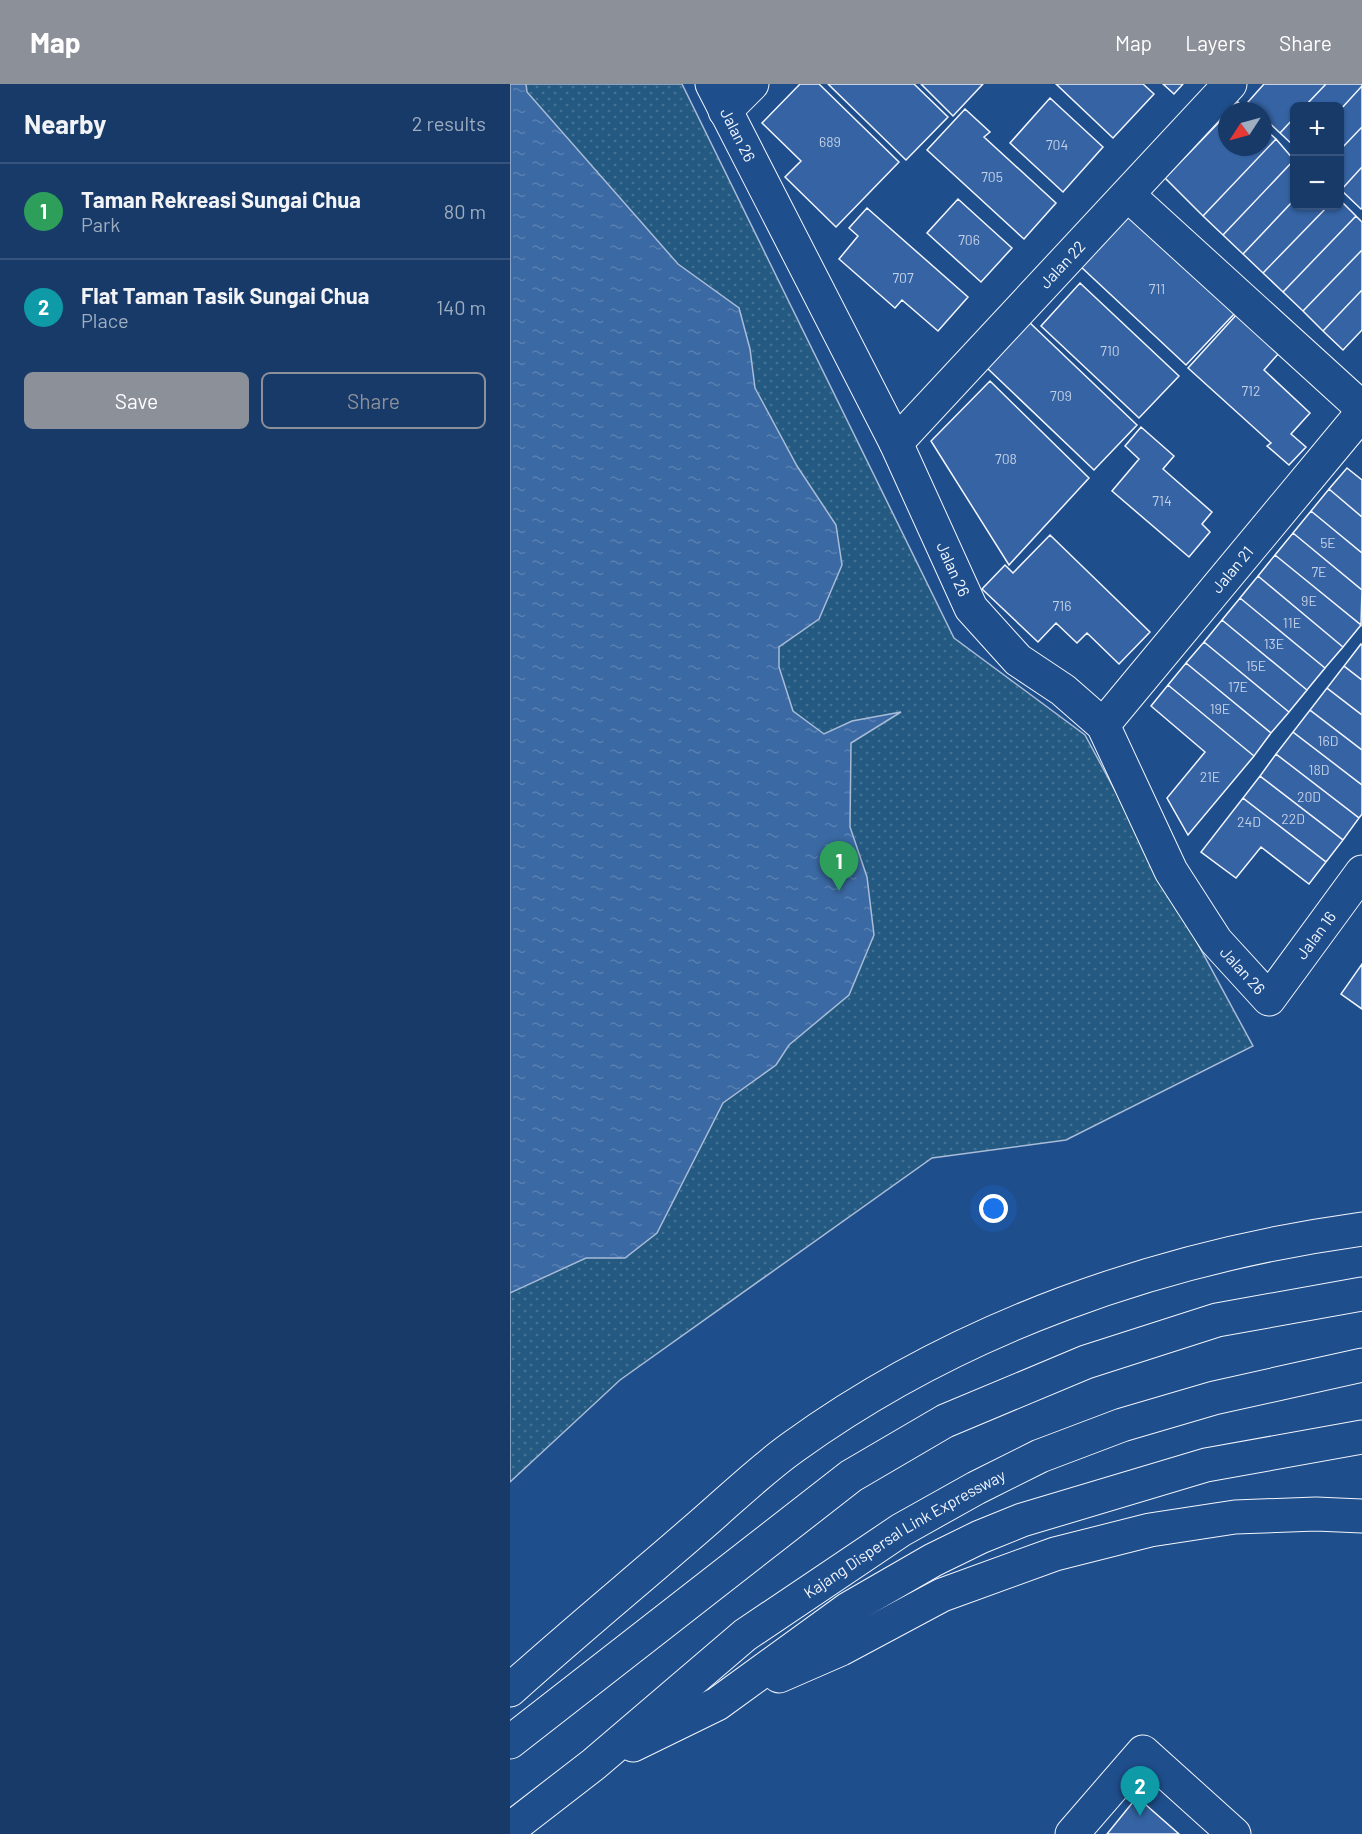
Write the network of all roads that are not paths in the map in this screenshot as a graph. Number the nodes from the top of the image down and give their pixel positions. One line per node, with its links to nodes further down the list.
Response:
1 (752, 84): 3 (main road)
2 (1230, 84): 4 (main road, Jalan 22)
3 (718, 97): 7 (main road, Jalan 26)
4 (1128, 195): 5 (main road); 7 (main road, Jalan 22)
5 (1362, 408)
6 (1362, 413): 8 (main road, Jalan 21)
7 (896, 443): 8 (main road, Jalan 26)
8 (1103, 725): 10 (main road, Jalan 26)
9 (1362, 872): 10 (main road, Jalan 16)
10 (1269, 999)
11 (1362, 1229): 16 (main road)
12 (1362, 1294): 18 (main road)
13 (1362, 1365): 19 (main road, Kajang Dispersal Link Expressway)
14 (1362, 1437): 17 (main road)
15 (1362, 1516): 17 (main road)
16 (510, 1690)
17 (717, 1704): 19 (main road)
18 (510, 1742)
19 (594, 1764): 20 (main road, Kajang Dispersal Link Expressway)
20 (510, 1829)
21 (1071, 1834): 22 (main road)
22 (1234, 1834)

